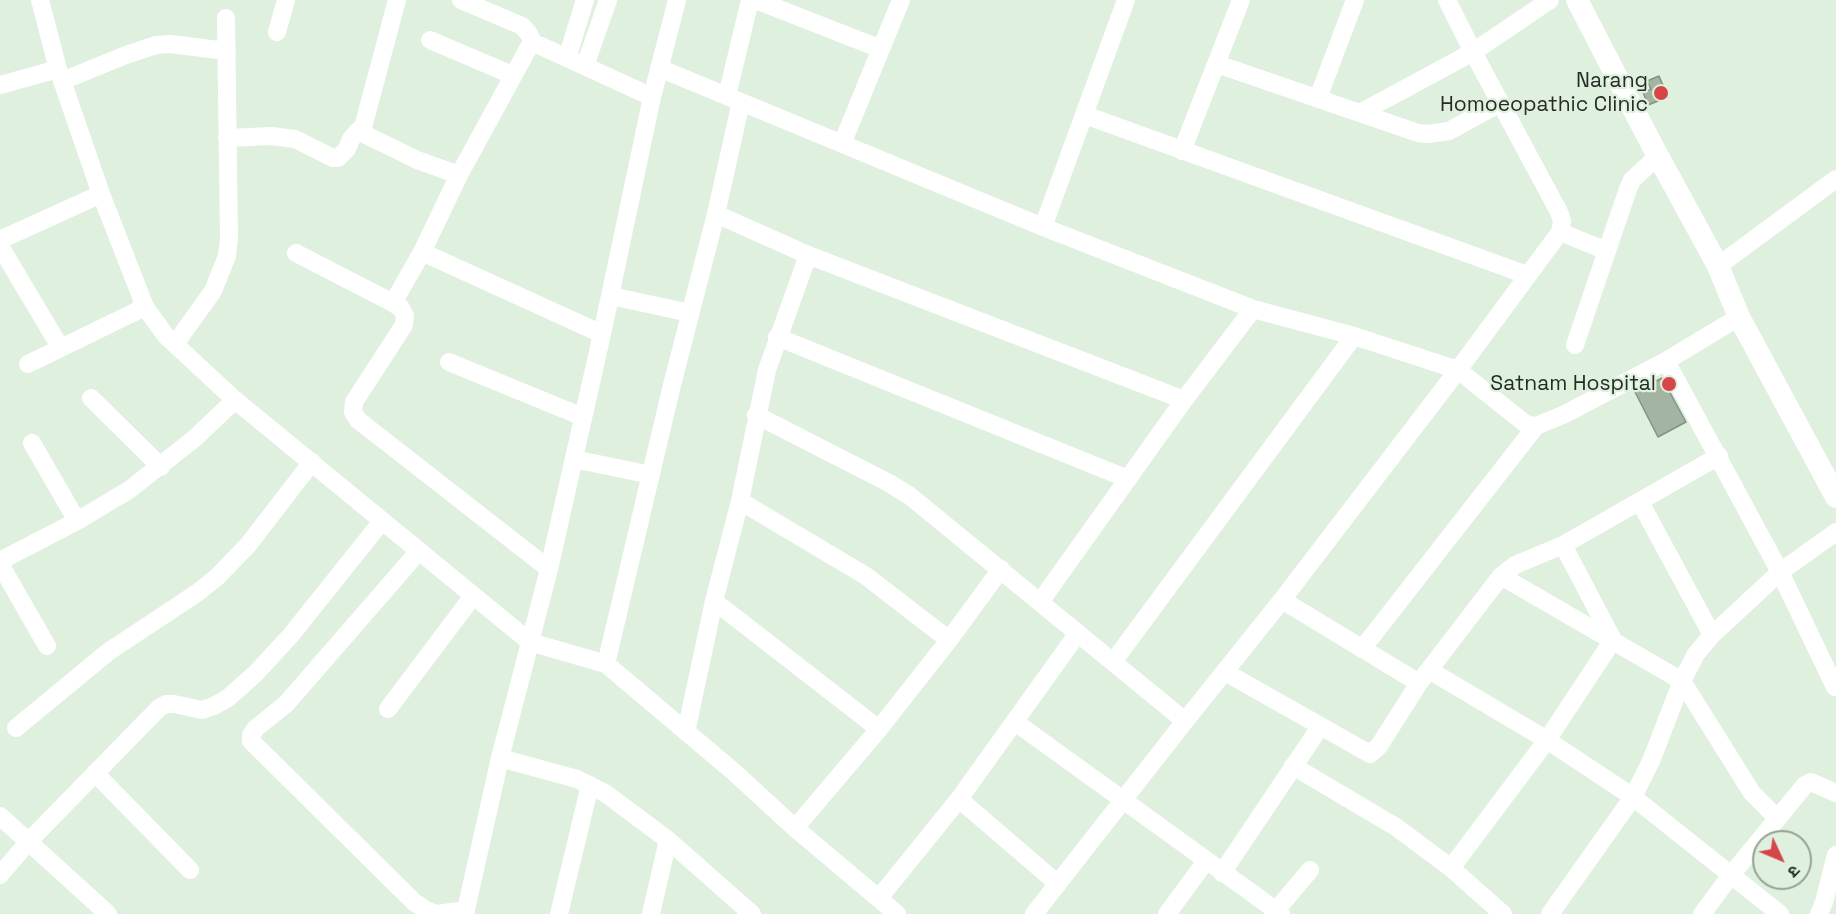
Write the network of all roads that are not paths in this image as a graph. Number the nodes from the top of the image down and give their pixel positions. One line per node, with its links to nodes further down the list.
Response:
1 (40, 0): 28 (street)
2 (286, 0): 18 (street)
3 (397, 0): 37 (street)
4 (460, 0): 20 (street)
5 (585, 0): 24 (street)
6 (608, 0): 26 (street)
7 (676, 0): 27 (street)
8 (750, 0): 33 (street)
9 (756, 0): 21 (street)
10 (901, 0): 21 (street)
11 (1125, 0): 36 (street)
12 (1241, 0): 25 (street)
13 (1355, 0): 32 (street)
14 (1447, 0): 23 (street)
15 (1550, 0): 23 (street)
16 (1577, 0): 41 (main road)
17 (226, 18): 22 (street)
18 (278, 32)
19 (430, 40): 29 (street)
20 (534, 44): 24 (street); 29 (street)
21 (881, 49): 39 (street)
22 (227, 51): 28 (street); 38 (street)
23 (1473, 52): 34 (street); 35 (street)
24 (567, 58): 26 (street)
25 (1217, 64): 32 (street); 40 (street)
26 (585, 66): 31 (street)
27 (659, 68): 31 (street); 33 (street)
28 (60, 75): 30 (street); 44 (street)
29 (512, 75): 42 (street)
30 (0, 85)
31 (652, 97): 56 (street)
32 (1318, 98): 35 (street)
33 (734, 99): 39 (street); 45 (street)
34 (1500, 103): 35 (street); 47 (street)
35 (1360, 114)
36 (1085, 115): 40 (street); 46 (street)
37 (362, 131): 38 (street); 42 (street)
38 (227, 138): 65 (street)
39 (842, 144): 46 (street)
40 (1182, 151): 55 (street)
41 (1658, 156): 50 (street); 54 (main road)
42 (459, 175): 51 (street)
43 (1836, 179): 54 (street)
44 (101, 194): 48 (street); 58 (street)
45 (716, 214): 53 (street); 60 (street)
46 (1043, 227): 59 (street)
47 (1560, 231): 50 (street); 55 (street)
48 (0, 240)
49 (0, 246): 67 (street)
50 (1607, 251): 66 (street)
51 (422, 252): 57 (street); 62 (street)
52 (296, 253): 57 (street)
53 (808, 255): 64 (street); 74 (street)
54 (1718, 266): 61 (main road)
55 (1527, 275): 71 (street)
56 (610, 296): 60 (street); 62 (street)
57 (393, 303): 94 (street)
58 (146, 307): 65 (street); 67 (street)
59 (1252, 309): 63 (street); 74 (street)
60 (690, 313): 83 (street)
61 (1739, 317): 68 (street); 85 (main road)
62 (602, 334): 76 (street)
63 (1354, 336): 71 (street); 109 (street)
64 (777, 337): 75 (street); 84 (street)
65 (175, 344): 73 (street)
66 (1575, 345)
67 (60, 347): 70 (street)
68 (1666, 361): 77 (street); 79 (street)
69 (449, 362): 76 (street)
70 (28, 364)
71 (1458, 370): 77 (street); 99 (street)
72 (91, 398): 82 (street)
73 (235, 400): 81 (street); 82 (street)
74 (1184, 400): 84 (street)
75 (756, 415): 86 (street); 95 (street)
76 (583, 417): 80 (street)
77 (1536, 426): 108 (street)
78 (32, 443): 88 (street)
79 (1719, 456): 87 (street); 96 (street)
80 (574, 459): 83 (street); 94 (street)
81 (312, 462): 89 (street); 119 (street)
82 (161, 467): 88 (street)
83 (651, 475): 110 (street)
84 (1128, 479): 101 (street)
85 (1836, 497)
86 (740, 501): 100 (street); 104 (street)
87 (1640, 502): 91 (street); 103 (street)
88 (77, 521): 93 (street)
89 (382, 521): 92 (street); 125 (street)
90 (1836, 532): 96 (street)
91 (1563, 544): 97 (street); 105 (street)
92 (419, 551): 98 (street); 146 (street)
93 (0, 562): 107 (street)
94 (549, 569): 106 (street)
95 (1001, 569): 101 (street); 104 (street)
96 (1780, 572): 103 (street); 114 (street)
97 (1501, 576): 105 (street); 112 (street)
98 (473, 596): 106 (street); 115 (street)
99 (1282, 600): 108 (street); 111 (street)
100 (714, 601): 120 (street); 121 (street)
101 (1040, 602): 102 (street)
102 (1078, 633): 109 (street); 117 (street)
103 (1712, 635): 113 (street)
104 (949, 640): 120 (street)
105 (1613, 640): 113 (street); 122 (street)
106 (531, 642): 110 (street); 123 (street)
107 (48, 646)
108 (1362, 649): 112 (street)
109 (1113, 662): 116 (street)
110 (606, 664): 121 (street)
111 (1224, 672): 116 (street); 118 (street)
112 (1424, 677): 118 (street); 122 (street)
113 (1682, 681): 128 (street); 132 (street)
114 (1835, 687)
115 (388, 709)
116 (1185, 721): 130 (street)
117 (1015, 722): 129 (street); 130 (street)
118 (1320, 727): 124 (street)
119 (16, 728)
120 (879, 729): 133 (street)
121 (686, 732): 133 (street)
122 (1548, 740): 128 (street); 138 (street)
123 (500, 758): 126 (street); 146 (street)
124 (1293, 766): 138 (street); 141 (street)
125 (95, 773): 135 (street); 139 (street)
126 (590, 785): 134 (street); 149 (street)
127 (1836, 793): 132 (street)
128 (1633, 797): 143 (street); 156 (street)
129 (959, 799): 144 (street); 145 (street)
130 (1124, 801): 137 (street); 144 (street)
131 (0, 816): 135 (street)
132 (1777, 818): 143 (street)
133 (795, 828): 145 (street)
134 (668, 840): 150 (street); 151 (street)
135 (29, 841): 142 (street); 148 (street)
136 (1836, 855): 159 (street)
137 (1206, 861): 141 (street); 154 (street)
138 (1451, 868): 155 (street)
139 (190, 870)
140 (1310, 870): 147 (street)
141 (1222, 873): 147 (street)
142 (0, 875)
143 (1731, 875): 157 (street); 158 (street)
144 (1058, 884): 153 (street)
145 (879, 898): 152 (street)
146 (466, 912)
147 (1276, 913)
148 (108, 914)
149 (559, 914)
150 (651, 914)
151 (752, 914)
152 (897, 914)
153 (1034, 914)
154 (1167, 914)
155 (1503, 914)
156 (1550, 914)
157 (1702, 914)
158 (1780, 914)
159 (1819, 914)

